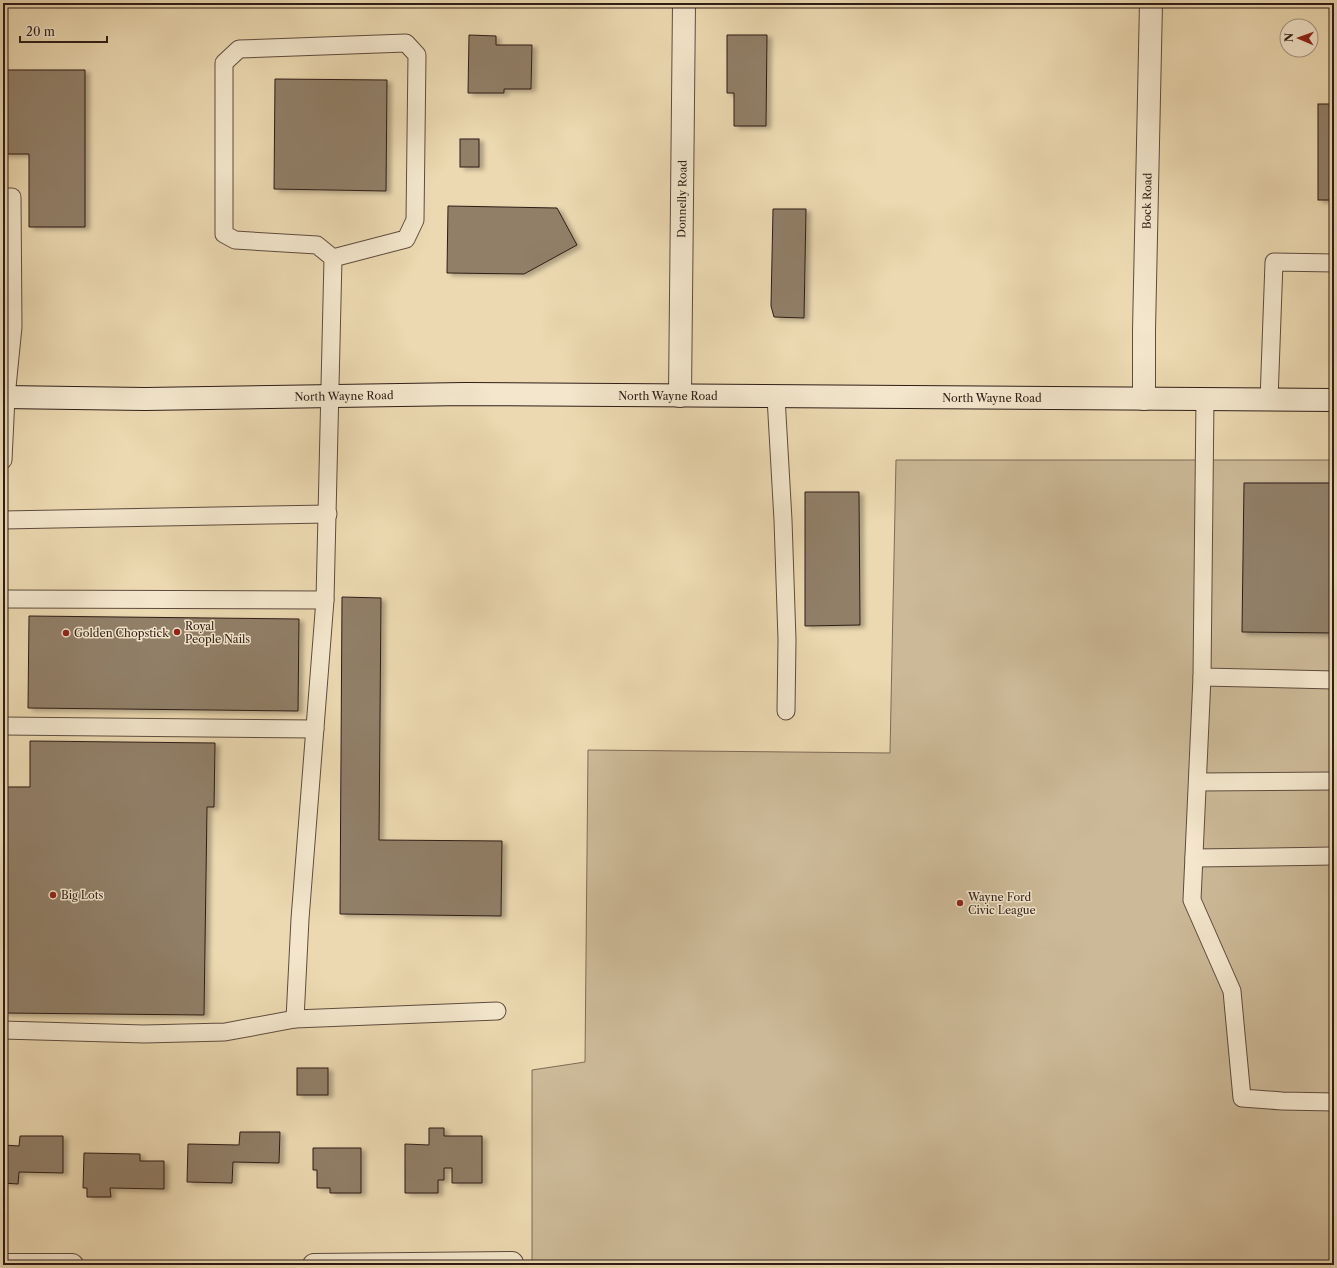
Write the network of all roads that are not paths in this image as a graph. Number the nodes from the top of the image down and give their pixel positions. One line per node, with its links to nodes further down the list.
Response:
1 (684, 3): 7 (main road, Donnelly Road)
2 (1151, 3): 10 (main road, Bock Road)
3 (3, 197): 8 (lane)
4 (333, 258): 4 (lane); 6 (lane)
5 (1334, 263): 12 (lane)
6 (330, 396): 7 (main road, North Wayne Road); 8 (main road, North Wayne Road); 15 (lane)
7 (680, 396): 9 (main road, North Wayne Road)
8 (4, 397): 14 (lane)
9 (776, 397): 10 (main road, North Wayne Road); 21 (lane)
10 (1144, 399): 11 (main road, North Wayne Road)
11 (1205, 399): 12 (main road, North Wayne Road); 19 (lane)
12 (1269, 400): 13 (main road, North Wayne Road)
13 (1334, 400)
14 (3, 460)
15 (328, 514): 16 (lane); 18 (lane)
16 (3, 520)
17 (3, 599): 18 (lane)
18 (325, 600): 23 (lane)
19 (1202, 677): 20 (lane); 25 (lane)
20 (1334, 680)
21 (786, 711)
22 (3, 726): 23 (lane)
23 (315, 729): 29 (lane)
24 (1334, 781): 25 (lane)
25 (1198, 782): 27 (lane)
26 (1334, 856): 27 (lane)
27 (1194, 858): 31 (lane)
28 (496, 1011): 29 (lane)
29 (295, 1020): 30 (lane)
30 (3, 1030)
31 (1334, 1102)
32 (512, 1263): 35 (main road)
33 (3, 1265): 34 (main road)
34 (72, 1265)
35 (314, 1265)

